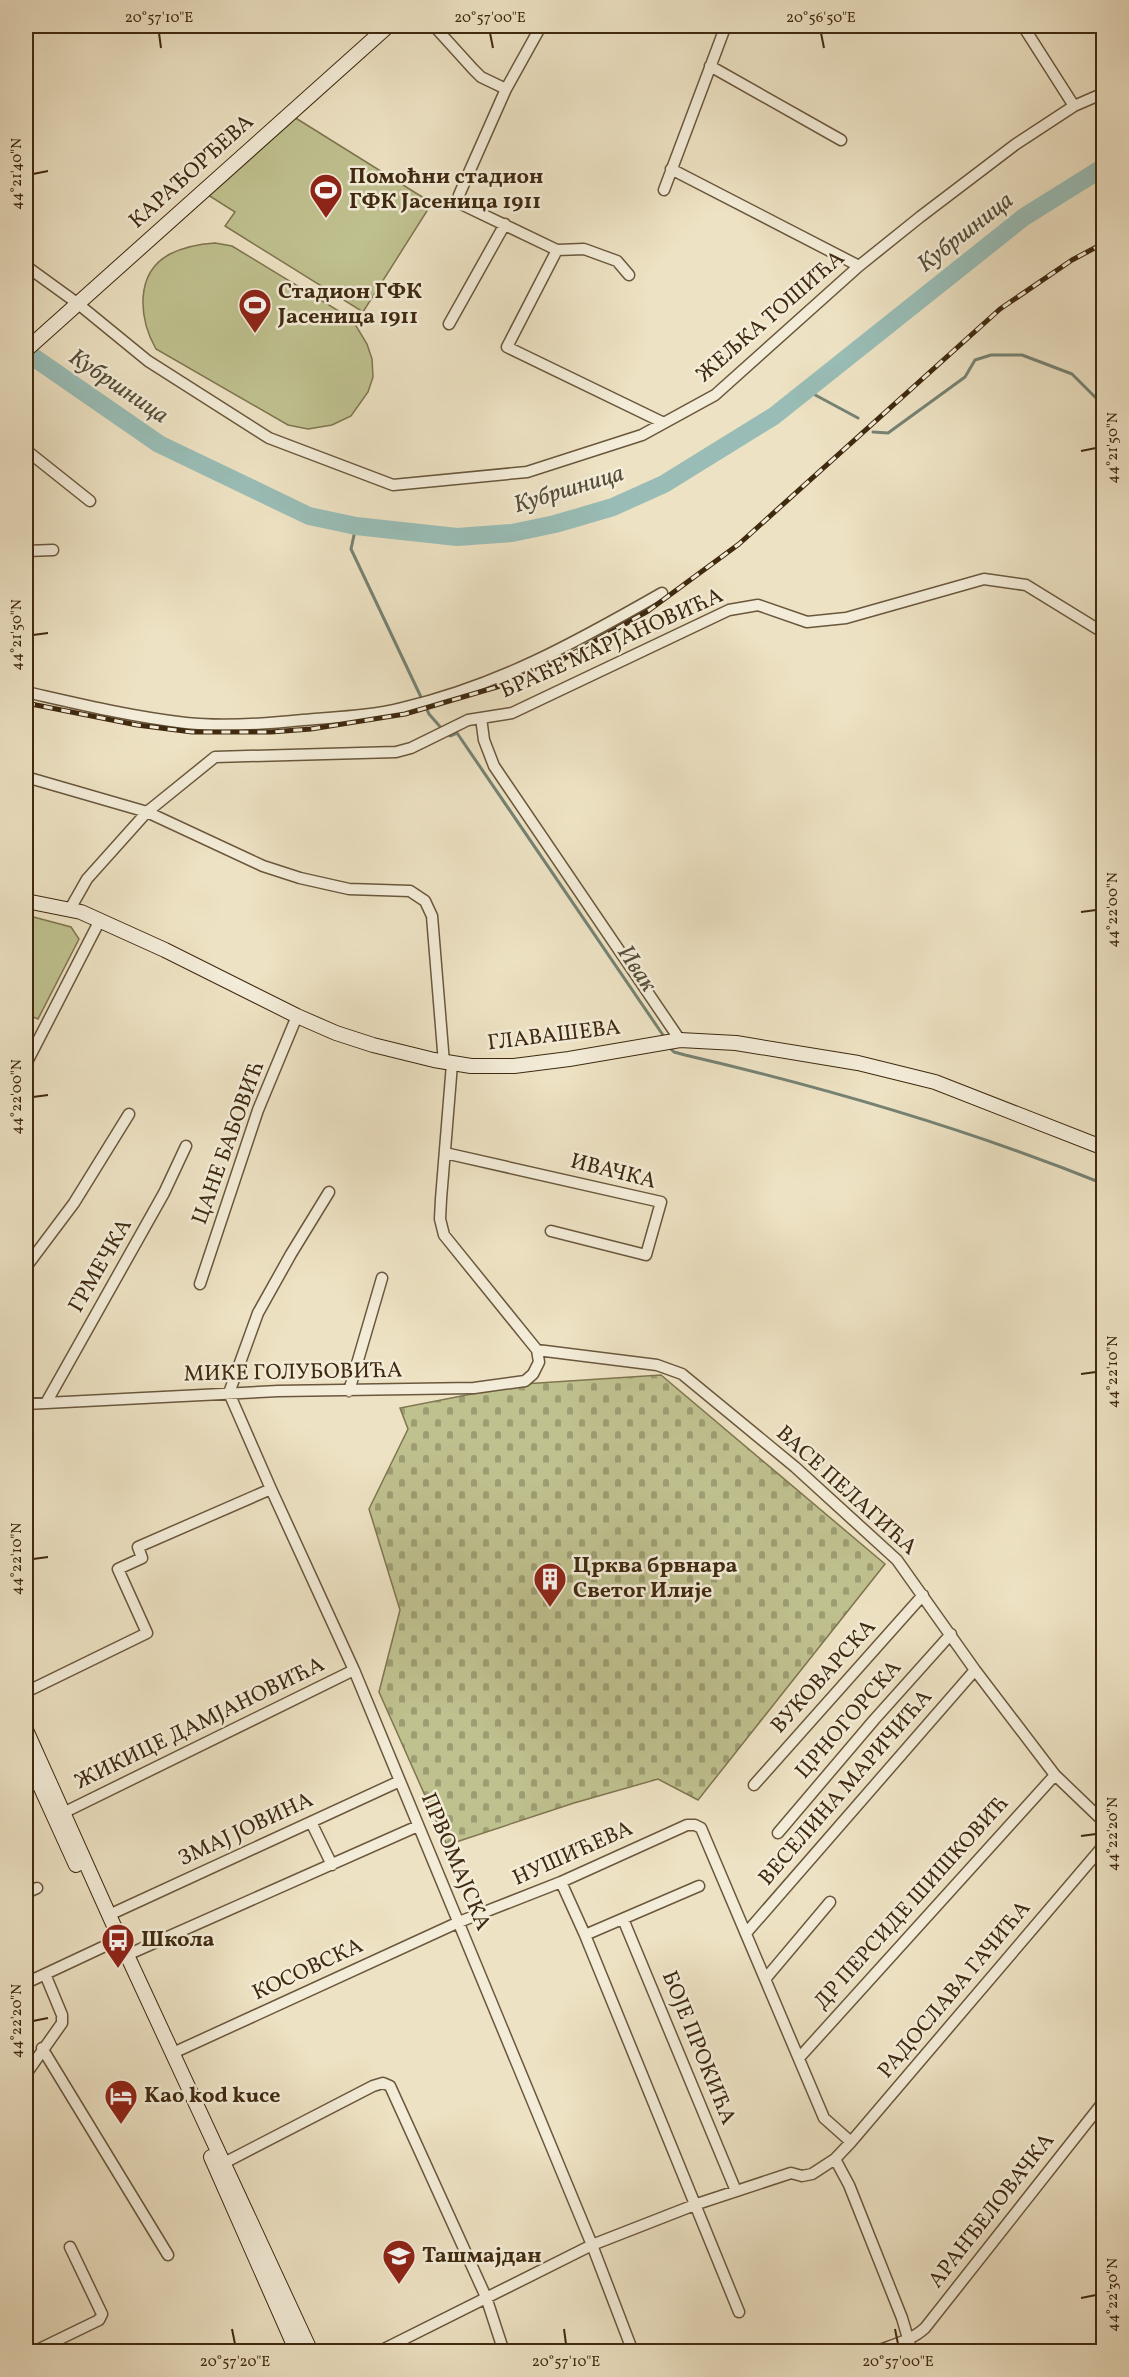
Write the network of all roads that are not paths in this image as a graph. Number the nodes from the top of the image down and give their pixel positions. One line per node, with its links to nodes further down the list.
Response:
1 (388, 26): 18 (main road, КАРАЂОРЂЕВА)
2 (434, 26): 7 (street)
3 (541, 26): 7 (street)
4 (722, 26): 6 (street)
5 (1023, 26): 9 (street)
6 (710, 66): 10 (street); 11 (street)
7 (506, 89): 13 (street)
8 (1104, 93): 9 (street, ЖЕЉКА ТОШИЋА)
9 (1074, 106): 16 (street, ЖЕЉКА ТОШИЋА)
10 (842, 140)
11 (671, 169): 12 (street); 16 (street)
12 (664, 190)
13 (505, 224): 14 (street); 19 (street)
14 (556, 250): 17 (street); 21 (street)
15 (26, 266): 18 (street, ЖЕЉКА ТОШИЋА)
16 (859, 266): 21 (street, ЖЕЉКА ТОШИЋА)
17 (629, 275)
18 (75, 305): 20 (main road, КАРАЂОРЂЕВА); 21 (street, ЖЕЉКА ТОШИЋА)
19 (449, 324)
20 (26, 350)
21 (664, 423)
22 (26, 450): 23 (street)
23 (90, 501)
24 (52, 550): 25 (street)
25 (26, 551)
26 (663, 593): 28 (street, БРАЋЕ МАРЈАНОВИЋА)
27 (1104, 633): 29 (street, БРАЋЕ МАРЈАНОВИЋА)
28 (26, 692)
29 (481, 718): 31 (street, БРАЋЕ МАРЈАНОВИЋА); 36 (street)
30 (26, 777): 31 (street)
31 (147, 812): 33 (street, БРАЋЕ МАРЈАНОВИЋА); 38 (street)
32 (26, 901): 33 (main road, ГЛАВАШЕВА)
33 (70, 909): 34 (main road, ГЛАВАШЕВА)
34 (100, 920): 35 (main road, ГЛАВАШЕВА); 37 (street)
35 (297, 1016): 38 (main road, ГЛАВАШЕВА); 47 (street, ЦАНЕ БАБОВИЋ)
36 (676, 1040): 38 (main road, ГЛАВАШЕВА); 41 (main road, ГЛАВАШЕВА)
37 (26, 1064)
38 (448, 1064): 42 (street)
39 (129, 1114): 45 (street)
40 (186, 1146): 51 (street, ГРМЕЧКА)
41 (1104, 1148)
42 (445, 1153): 44 (street, ИВАЧКА); 48 (street)
43 (329, 1192): 50 (street)
44 (551, 1231)
45 (26, 1267)
46 (382, 1278): 49 (street)
47 (200, 1284)
48 (537, 1350): 49 (street, МИКЕ ГОЛУБОВИЋА); 54 (street, ВАСЕ ПЕЛАГИЋА)
49 (349, 1391): 50 (street, МИКЕ ГОЛУБОВИЋА)
50 (230, 1393): 51 (street, МИКЕ ГОЛУБОВИЋА); 53 (street, ПРВОМАЈСКА)
51 (46, 1403): 52 (street, МИКЕ ГОЛУБОВИЋА)
52 (26, 1404)
53 (271, 1489): 56 (street, ПРВОМАЈСКА); 58 (street)
54 (923, 1595): 55 (street, ВАСЕ ПЕЛАГИЋА); 63 (street, ВУКОВАРСКА)
55 (951, 1634): 57 (street, ВАСЕ ПЕЛАГИЋА); 68 (street, ЦРНОГОРСКА)
56 (354, 1670): 62 (street, ПРВОМАЈСКА); 64 (street, ЖИКИЦЕ ДАМЈАНОВИЋА)
57 (975, 1670): 61 (street, ВАСЕ ПЕЛАГИЋА); 79 (street, ВЕСЕЛИНА МАРИЧИЋА)
58 (26, 1692)
59 (26, 1730): 64 (main road)
60 (26, 1755): 81 (main road)
61 (1055, 1775): 66 (street, ВАСЕ ПЕЛАГИЋА); 88 (street, ДР ПЕРСИДЕ ШИШКОВИЋ)
62 (400, 1781): 65 (street, ЗМАЈ ЈОВИНА); 67 (street, ПРВОМАЈСКА)
63 (754, 1785)
64 (63, 1813): 76 (main road)
65 (311, 1822): 70 (street); 76 (street, ЗМАЈ ЈОВИНА)
66 (1104, 1822)
67 (418, 1826): 70 (street); 78 (street, ПРВОМАЈСКА)
68 (778, 1833)
69 (1104, 1845): 91 (street, РАДОСЛАВА ГАЧИЋА)
70 (332, 1865): 82 (street)
71 (561, 1882): 78 (street, НУШИЋЕВА); 79 (street, НУШИЋЕВА); 80 (street)
72 (699, 1886): 77 (street)
73 (37, 1888): 74 (street)
74 (26, 1893)
75 (830, 1902): 84 (street)
76 (109, 1915): 81 (main road)
77 (624, 1919): 80 (street); 94 (street, БОЈЕ ПРОКИЋА)
78 (459, 1923): 87 (street, КОСОВСКА); 96 (street, ПРВОМАЈСКА)
79 (747, 1932): 84 (street)
80 (585, 1935): 95 (street)
81 (115, 1941): 82 (main road); 83 (street); 103 (main road)
82 (127, 1955): 87 (main road)
83 (45, 1974): 85 (street); 86 (street)
84 (766, 1978): 88 (street)
85 (26, 1983)
86 (42, 2048): 89 (street); 98 (street)
87 (173, 2053): 93 (main road)
88 (799, 2058): 91 (street)
89 (26, 2074)
90 (1104, 2101): 101 (street, АРАНЂЕЛОВАЧКА)
91 (851, 2142): 92 (street, РАДОСЛАВА ГАЧИЋА)
92 (835, 2158): 94 (street); 101 (street)
93 (224, 2163): 99 (street); 104 (main road)
94 (736, 2191): 95 (street)
95 (697, 2204): 96 (street); 100 (street)
96 (592, 2245): 99 (street); 107 (street, ПРВОМАЈСКА)
97 (70, 2247): 102 (street)
98 (168, 2255)
99 (486, 2297): 105 (street); 106 (street)
100 (739, 2312)
101 (908, 2340): 108 (street); 109 (street)
102 (33, 2352)
103 (297, 2352)
104 (311, 2352)
105 (378, 2352)
106 (504, 2352)
107 (633, 2352)
108 (874, 2352)
109 (912, 2352)

